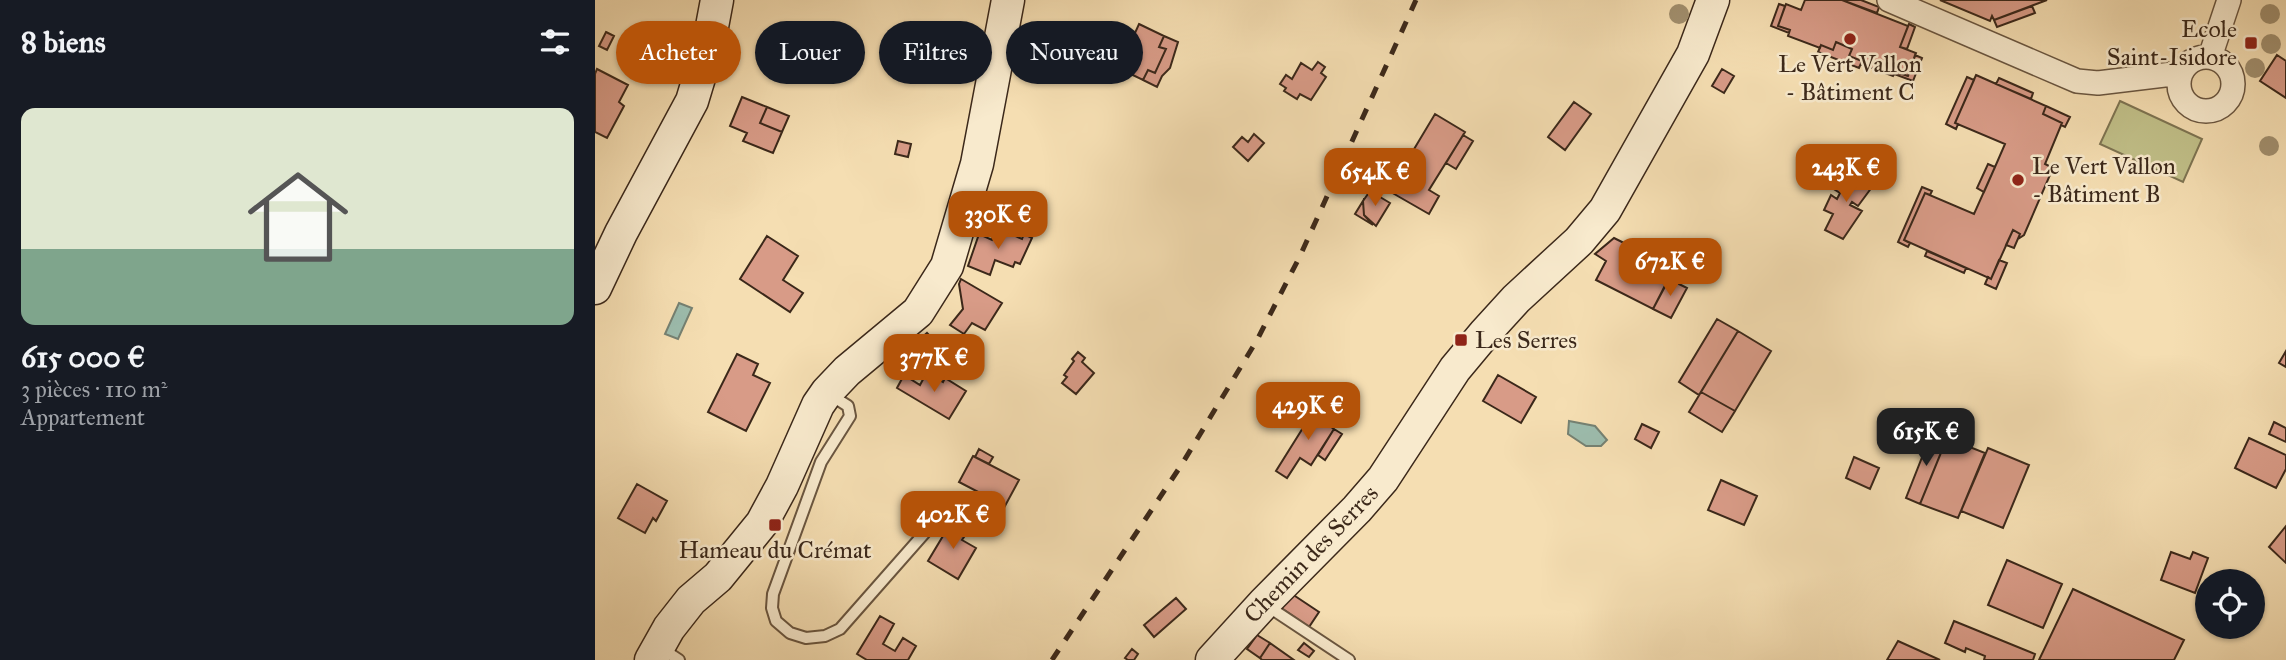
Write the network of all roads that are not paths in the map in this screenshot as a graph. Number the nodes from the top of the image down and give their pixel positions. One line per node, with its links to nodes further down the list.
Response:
1 (717, 0): 8 (street)
2 (1008, 0): 9 (street)
3 (1713, 0): 11 (street, Chemin des Serres)
4 (1889, 0): 7 (street)
5 (2229, 0): 6 (street)
6 (2210, 57): 7 (street); 7 (street)
7 (2181, 73)
8 (595, 288)
9 (827, 392): 10 (lane); 12 (street)
10 (951, 503)
11 (1264, 603): 13 (street, Chemin des Serres); 14 (lane)
12 (663, 655)
13 (1212, 660)
14 (1349, 660)

